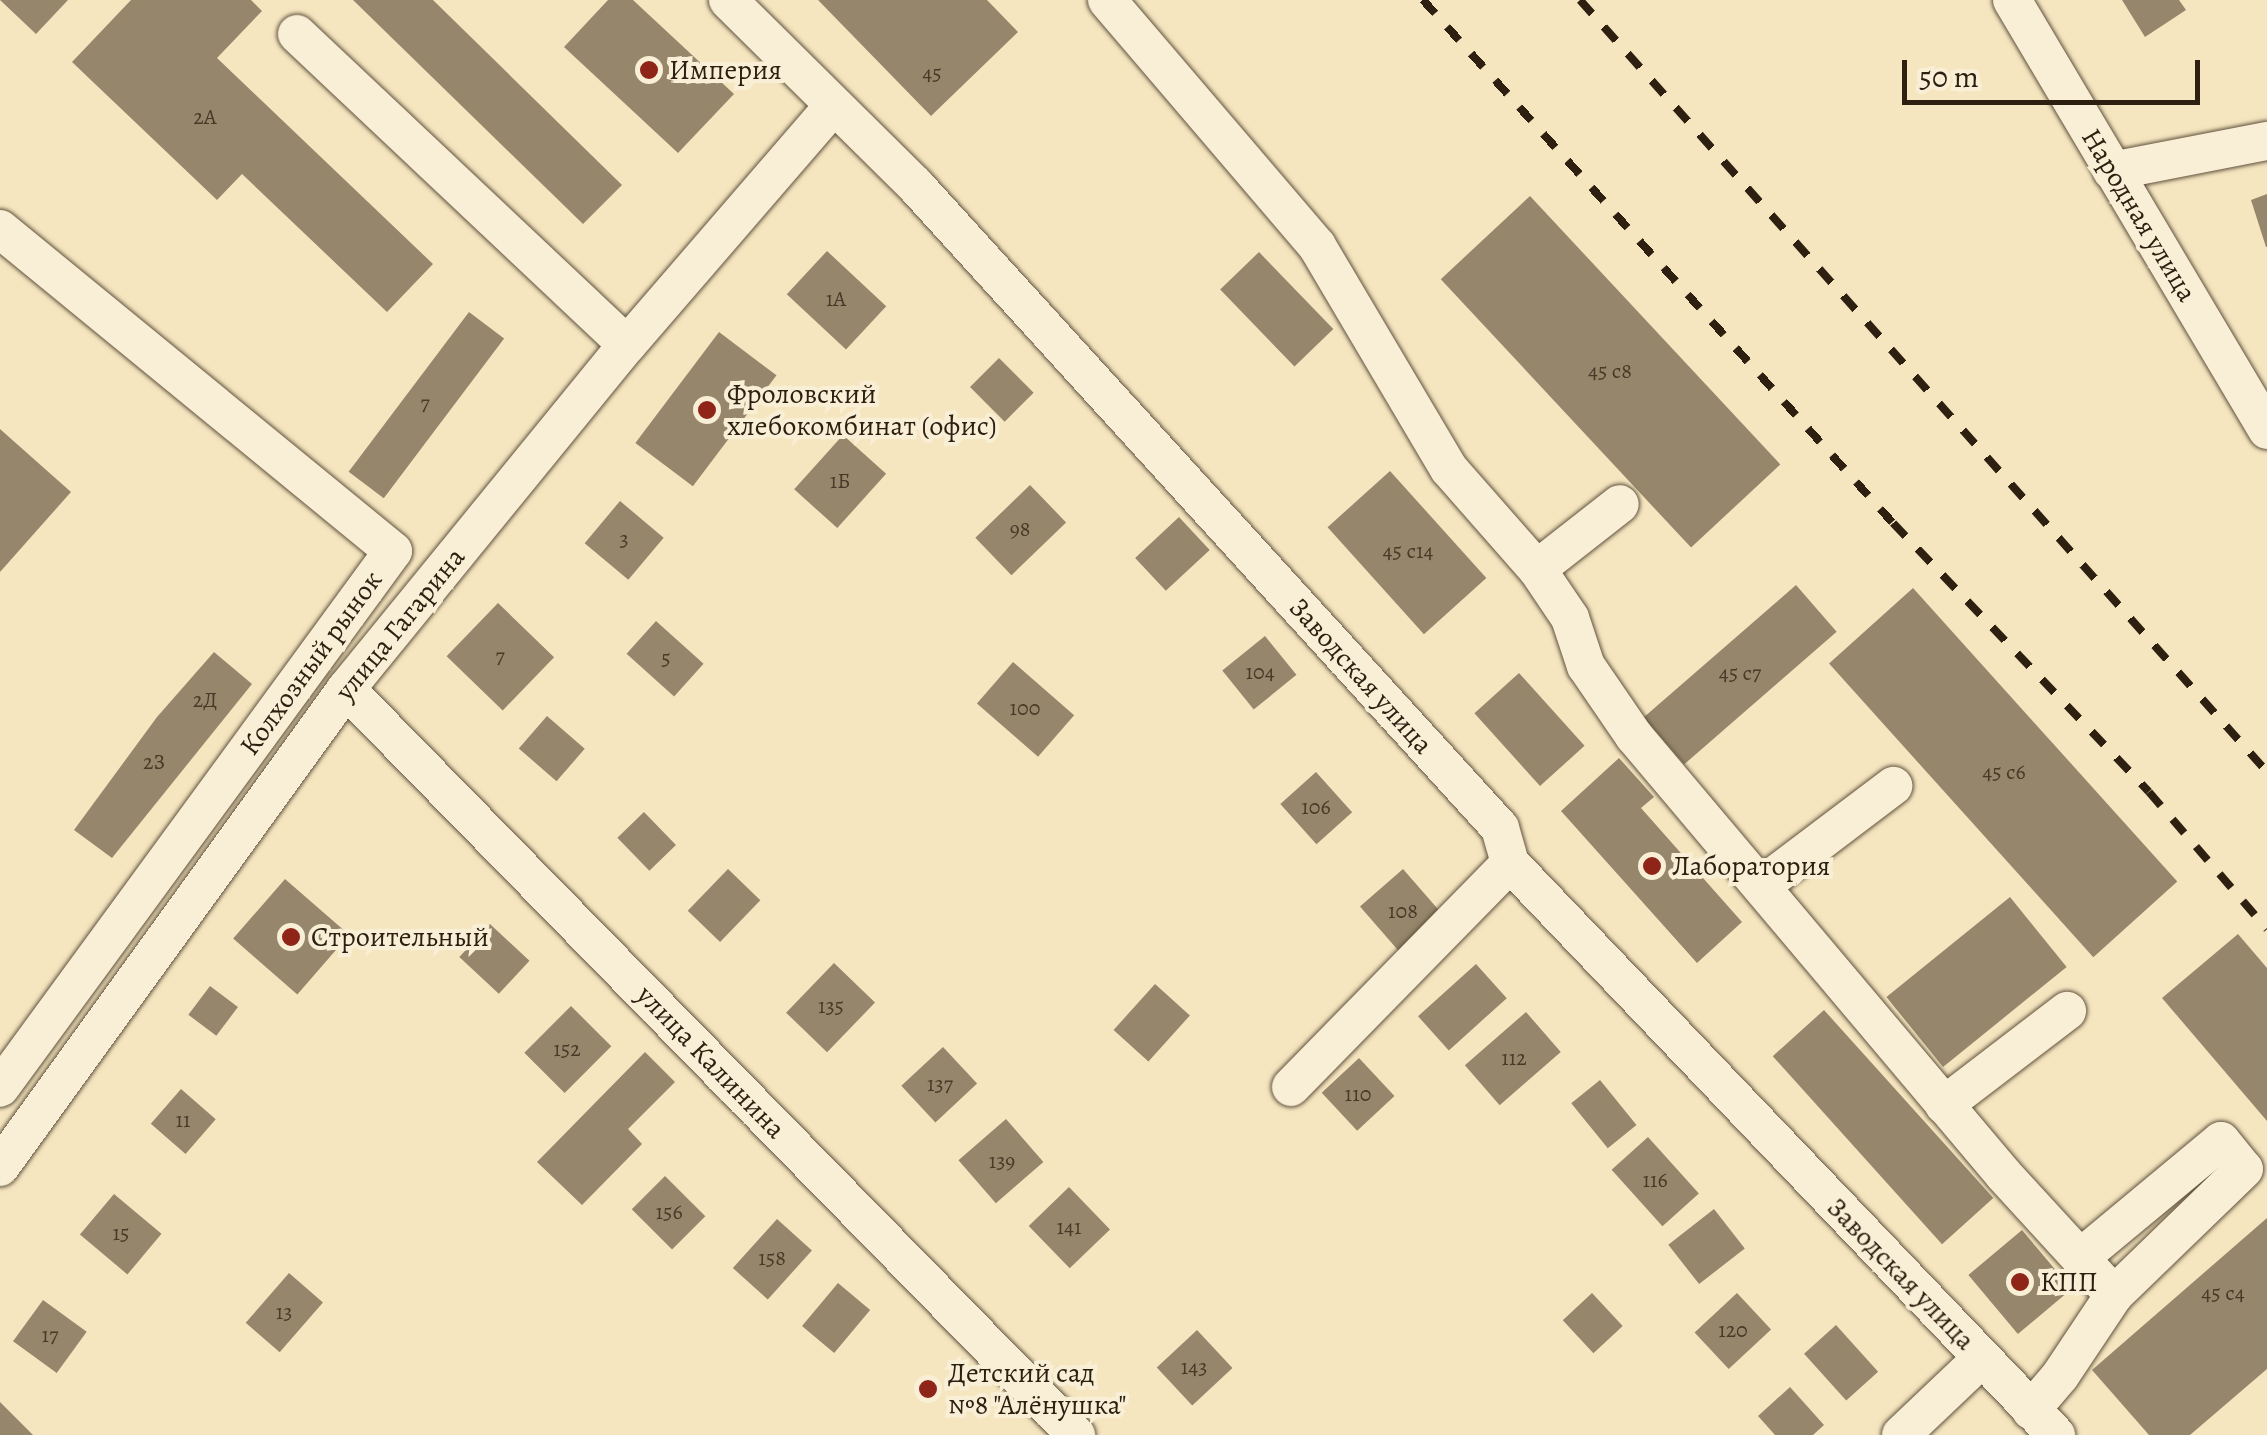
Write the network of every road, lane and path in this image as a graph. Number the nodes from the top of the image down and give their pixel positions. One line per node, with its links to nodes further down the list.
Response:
1 (728, 0): 5 (street, Заводская улица)
2 (1107, 0): 12 (street)
3 (2012, 0): 7 (street, Народная улица)
4 (297, 34): 9 (street)
5 (833, 106): 9 (street, улица Гагарина); 15 (street, Заводская улица)
6 (2267, 142): 7 (street)
7 (2112, 171): 10 (street, Народная улица)
8 (0, 228): 19 (street, Колхозный рынок)
9 (627, 344): 13 (street, улица Гагарина)
10 (2267, 430)
11 (1620, 504): 12 (street)
12 (1537, 569): 16 (street)
13 (346, 689): 21 (street, улица Гагарина); 26 (street, улица Калинина)
14 (1894, 786): 16 (street)
15 (1510, 863): 18 (street); 24 (street, Заводская улица)
16 (1761, 886): 20 (street)
17 (2066, 1011): 20 (street)
18 (1291, 1086)
19 (0, 1088)
20 (1944, 1105): 22 (street)
21 (0, 1167)
22 (2080, 1258): 23 (street); 23 (street)
23 (2114, 1295): 25 (street)
24 (1982, 1358): 25 (street, Заводская улица); 27 (street)
25 (2044, 1422)
26 (1076, 1435)
27 (1901, 1435)

